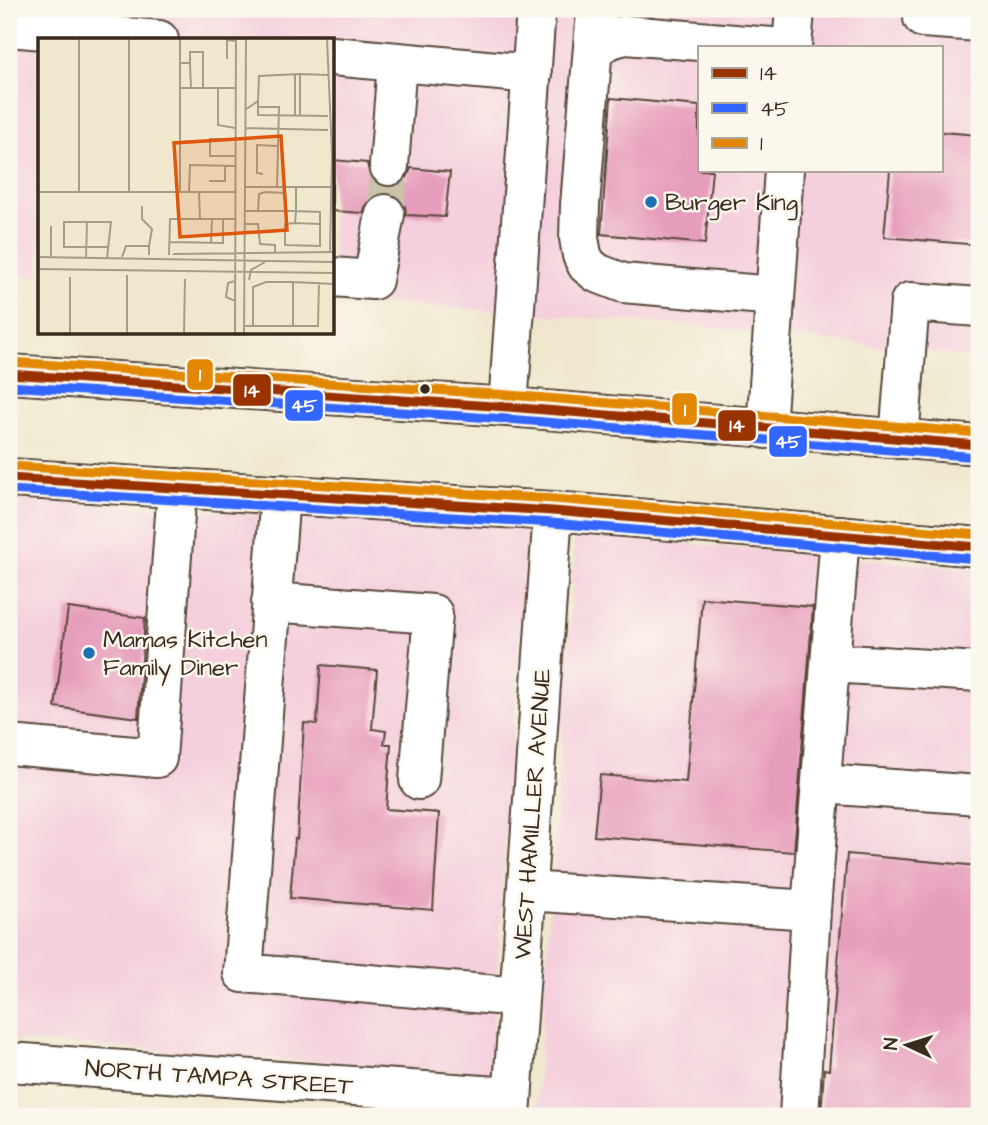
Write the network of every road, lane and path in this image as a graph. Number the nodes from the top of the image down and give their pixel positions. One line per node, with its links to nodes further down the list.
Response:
1 (536, 9): 13 (main road)
2 (600, 9): 10 (main road)
3 (794, 9): 9 (main road)
4 (923, 9): 5 (main road)
5 (979, 22)
6 (9, 27): 7 (main road)
7 (101, 38)
8 (759, 46): 10 (main road)
9 (792, 46)
10 (593, 51): 18 (main road)
11 (334, 56): 12 (main road)
12 (397, 62): 13 (main road); 14 (main road)
13 (532, 74): 21 (main road)
14 (390, 166)
15 (784, 172): 18 (main road)
16 (385, 214): 17 (main road)
17 (334, 277)
18 (775, 296): 22 (main road)
19 (979, 307): 23 (main road)
20 (9, 374): 21 (main road)
21 (508, 407): 22 (main road)
22 (766, 429): 23 (main road)
23 (899, 439): 24 (main road)
24 (979, 445)
25 (9, 478): 26 (main road)
26 (177, 488): 27 (main road); 34 (main road)
27 (280, 494): 28 (main road); 31 (main road)
28 (553, 511): 29 (main road); 38 (main road, WEST HAMILLER AVENUE)
29 (840, 535): 30 (main road); 32 (main road)
30 (979, 547)
31 (271, 602): 35 (main road); 40 (main road)
32 (830, 663): 33 (main road); 36 (main road)
33 (979, 673)
34 (9, 745)
35 (419, 780)
36 (822, 784): 37 (main road); 39 (main road)
37 (979, 795)
38 (527, 891): 39 (main road); 40 (main road, WEST HAMILLER AVENUE)
39 (811, 910): 43 (main road)
40 (519, 997): 42 (main road, WEST HAMILLER AVENUE)
41 (9, 1062): 42 (main road, NORTH TAMPA STREET)
42 (512, 1107)
43 (799, 1116)

